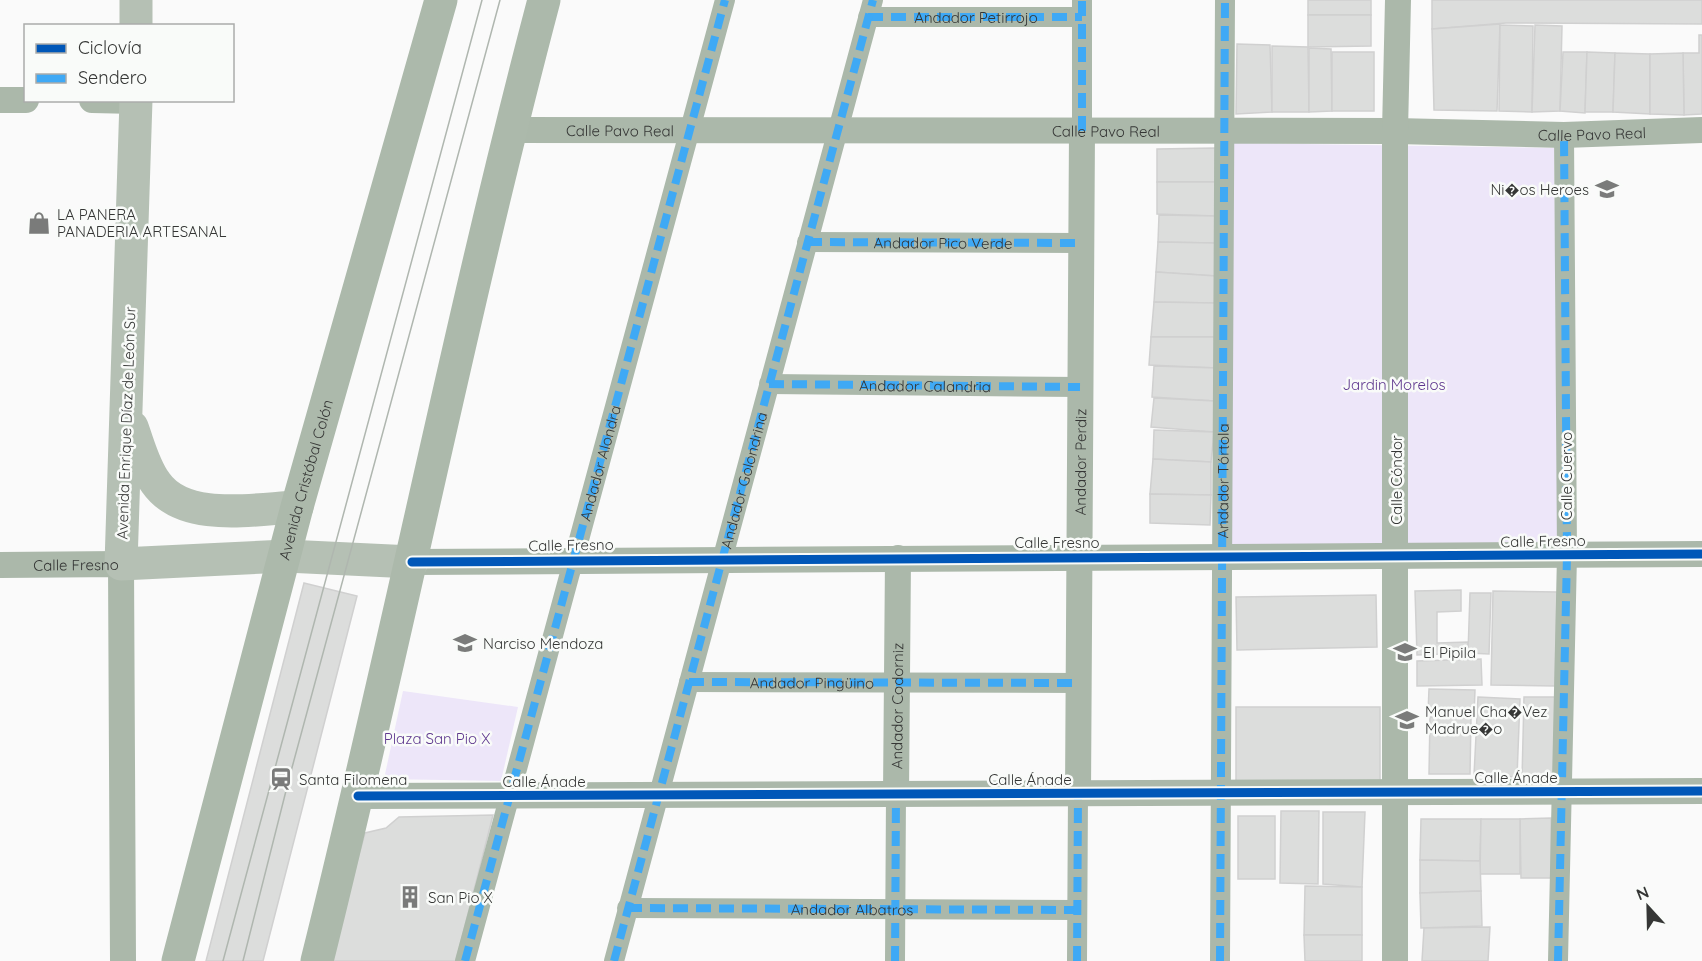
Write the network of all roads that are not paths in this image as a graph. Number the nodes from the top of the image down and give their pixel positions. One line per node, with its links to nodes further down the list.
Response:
1 (136, 0): 9 (main road)
2 (441, 0): 26 (main road, Avenida Cristóbal Colón)
3 (544, 0): 13 (main road)
4 (725, 0): 15 (street, Andador Alondra)
5 (1225, 0): 18 (street, Andador Tórtola)
6 (1398, 0): 19 (street, Calle Cóndor)
7 (871, 8): 8 (street, Andador Petirrojo); 16 (street, Andador Golondrina)
8 (1082, 9): 17 (street, Andador Perdiz)
9 (136, 24)
10 (0, 100): 11 (street)
11 (24, 100)
12 (136, 102): 25 (main road, Avenida Enrique Díaz de León Sur)
13 (509, 130): 15 (street, Calle Pavo Real); 36 (main road)
14 (1702, 130): 20 (street, Calle Pavo Real)
15 (689, 131): 16 (street, Calle Pavo Real); 35 (street, Andador Alondra)
16 (837, 131): 17 (street, Calle Pavo Real); 21 (street, Andador Golondrina)
17 (1082, 131): 18 (street, Calle Pavo Real); 22 (street, Andador Perdiz)
18 (1224, 131): 19 (street, Calle Pavo Real); 31 (street, Andador Tórtola)
19 (1395, 131): 20 (street, Calle Pavo Real); 33 (street, Calle Cóndor)
20 (1564, 135): 28 (street, Calle Cuervo)
21 (807, 242): 22 (street, Andador Pico Verde); 23 (street, Andador Golondrina)
22 (1081, 243): 24 (street, Andador Perdiz)
23 (769, 384): 24 (street, Andador Calandria); 34 (street, Andador Golondrina)
24 (1080, 387): 30 (street, Andador Perdiz)
25 (126, 410): 26 (main road); 37 (main road, Avenida Enrique Díaz de León Sur)
26 (297, 507): 29 (main road, Avenida Cristóbal Colón)
27 (1702, 554): 28 (street, Calle Fresno)
28 (1567, 555): 33 (street, Calle Fresno); 43 (street, Calle Cuervo)
29 (286, 556): 36 (main road, Calle Fresno); 37 (main road, Calle Fresno); 55 (main road, Avenida Cristóbal Colón)
30 (1079, 557): 31 (street, Calle Fresno); 32 (street, Calle Fresno); 41 (street, Andador Perdiz)
31 (1222, 557): 33 (street, Calle Fresno); 44 (street, Andador Tórtola)
32 (898, 558): 34 (street, Calle Fresno); 40 (street, Andador Codorniz)
33 (1397, 558): 45 (street, Calle Cóndor)
34 (722, 559): 35 (street, Calle Fresno); 39 (street, Andador Golondrina)
35 (574, 560): 36 (street, Calle Fresno); 50 (street, Andador Alondra)
36 (412, 562): 49 (main road)
37 (121, 564): 38 (street, Calle Fresno); 54 (street, Avenida Enrique Díaz de León Sur)
38 (0, 565)
39 (689, 682): 40 (street, Andador Pingüino); 48 (street, Andador Golondrina)
40 (898, 682): 41 (street, Andador Pingüino); 46 (street, Andador Codorniz)
41 (1078, 683): 47 (street, Andador Perdiz)
42 (1702, 791): 43 (street, Calle Ánade)
43 (1562, 792): 45 (street, Calle Ánade); 63 (street, Calle Cuervo)
44 (1221, 793): 45 (street, Calle Ánade); 47 (street, Calle Ánade); 61 (street, Andador Tórtola)
45 (1395, 793): 62 (street, Calle Cóndor)
46 (896, 794): 47 (street, Calle Ánade); 48 (street, Calle Ánade); 52 (street, Andador Codorniz)
47 (1078, 794): 53 (street, Andador Perdiz)
48 (658, 795): 50 (street, Calle Ánade); 51 (street, Andador Golondrina)
49 (358, 796): 50 (street, Calle Ánade); 56 (main road)
50 (510, 796): 57 (street, Andador Alondra)
51 (627, 908): 52 (street, Andador Albatros); 58 (street, Andador Golondrina)
52 (896, 909): 53 (street, Andador Albatros); 59 (street, Andador Codorniz)
53 (1077, 910): 60 (street, Andador Perdiz)
54 (123, 961)
55 (178, 961)
56 (317, 961)
57 (465, 961)
58 (614, 961)
59 (895, 961)
60 (1077, 961)
61 (1220, 961)
62 (1395, 961)
63 (1558, 961)

